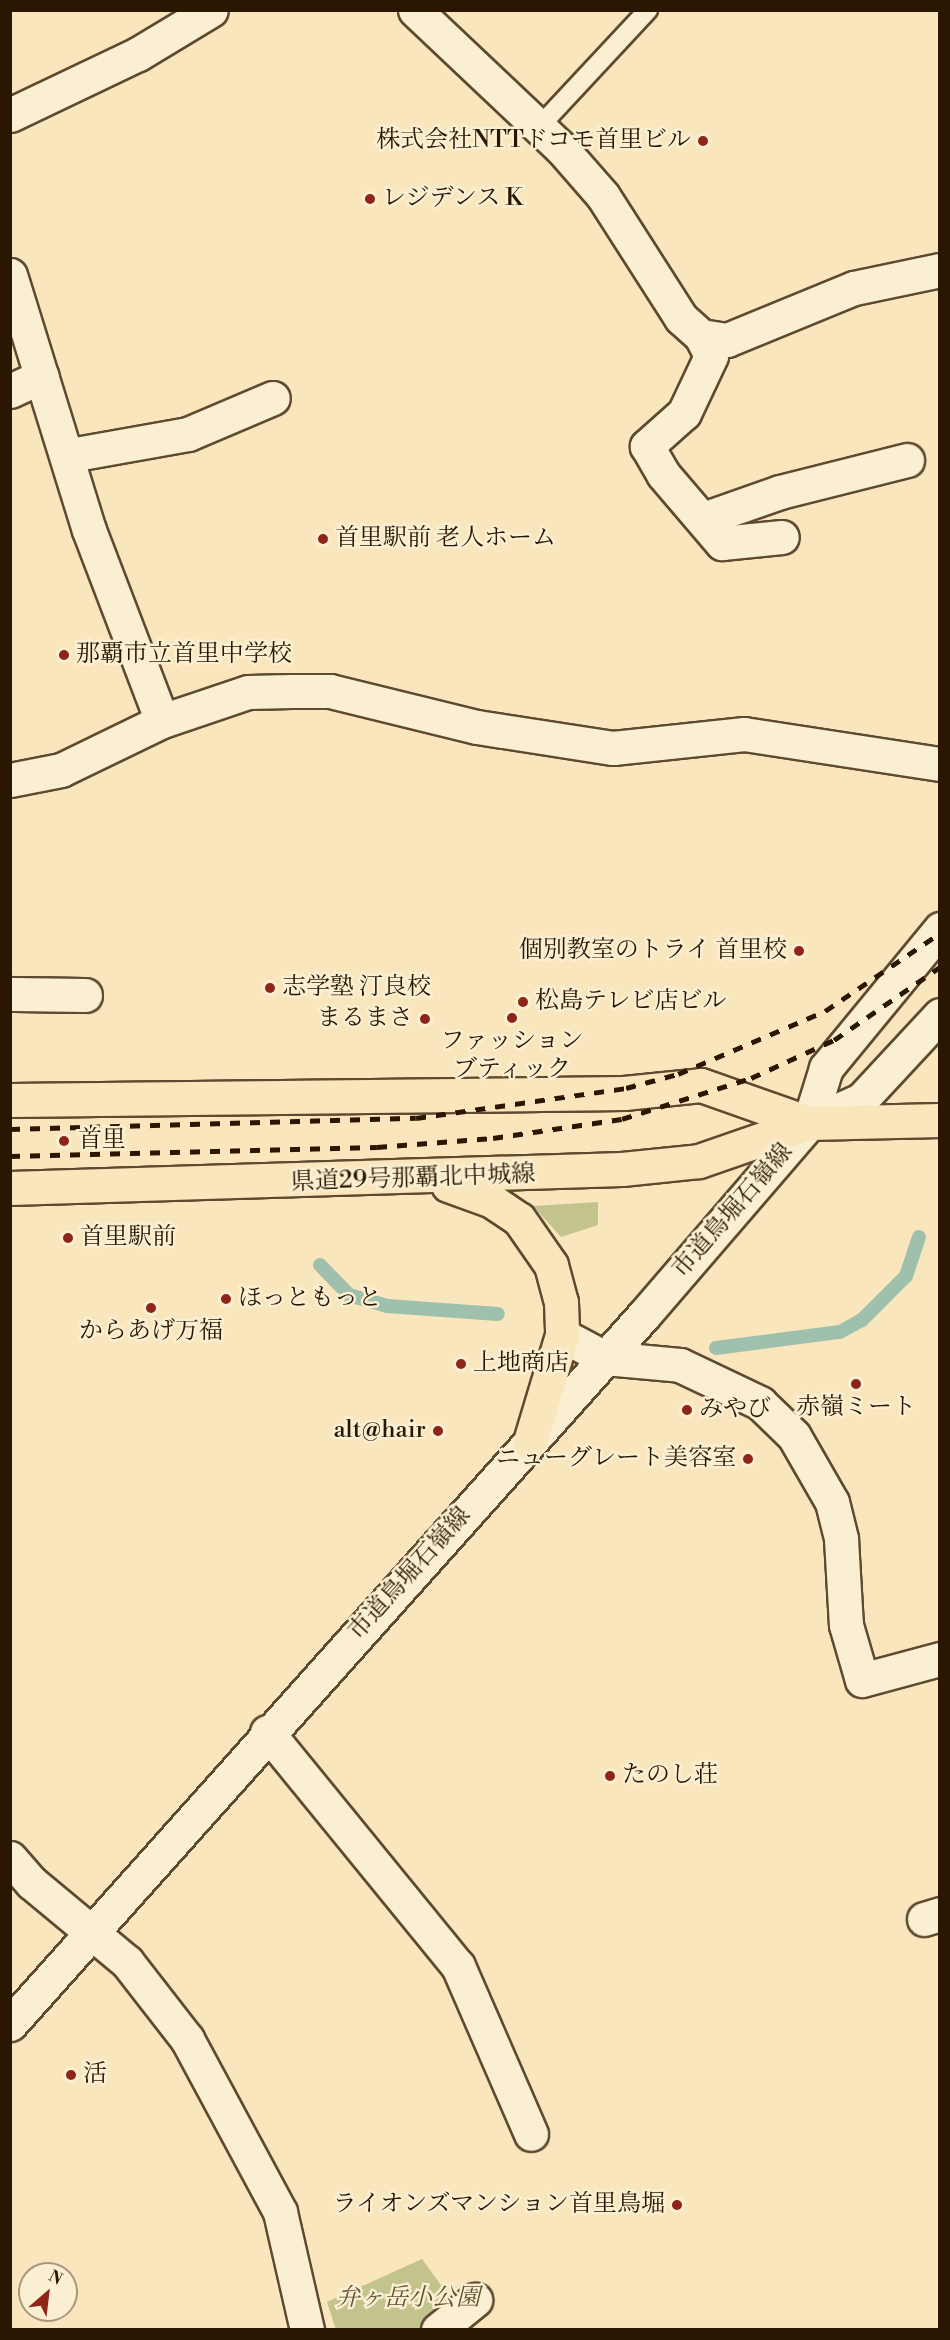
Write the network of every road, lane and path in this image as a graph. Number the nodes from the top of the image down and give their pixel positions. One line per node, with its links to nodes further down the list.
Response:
1 (211, 10): 4 (street)
2 (415, 10): 5 (street)
3 (648, 10): 5 (lane)
4 (10, 115)
5 (539, 128): 8 (street)
6 (939, 270): 8 (street)
7 (10, 275): 9 (street)
8 (701, 336): 14 (street)
9 (42, 376): 10 (street); 12 (street)
10 (10, 391)
11 (273, 398): 12 (street)
12 (70, 455): 16 (street)
13 (907, 460): 14 (street)
14 (703, 519): 15 (street)
15 (782, 537)
16 (162, 721): 17 (street); 18 (street)
17 (939, 764)
18 (10, 780)
19 (939, 929): 25 (street, 市道鳥堀石嶺線)
20 (10, 994): 21 (street)
21 (85, 995)
22 (939, 1015): 25 (street, 市道鳥堀石嶺線)
23 (10, 1100): 25 (main road, 県道29号那覇北中城線)
24 (939, 1120): 25 (main road, 県道29号那覇北中城線)
25 (808, 1123): 26 (main road, 県道29号那覇北中城線); 29 (street, 市道鳥堀石嶺線)
26 (418, 1178): 27 (main road, 県道29号那覇北中城線); 28 (main road)
27 (10, 1188)
28 (562, 1335): 29 (street); 30 (main road)
29 (605, 1358): 30 (street, 市道鳥堀石嶺線); 31 (street)
30 (530, 1442): 32 (street, 市道鳥堀石嶺線)
31 (939, 1659)
32 (267, 1732): 34 (street, 市道鳥堀石嶺線); 36 (street)
33 (10, 1858): 34 (street)
34 (91, 1931): 35 (street, 市道鳥堀石嶺線); 38 (street)
35 (10, 2024)
36 (531, 2134)
37 (475, 2300): 39 (street)
38 (307, 2330)
39 (438, 2330)

